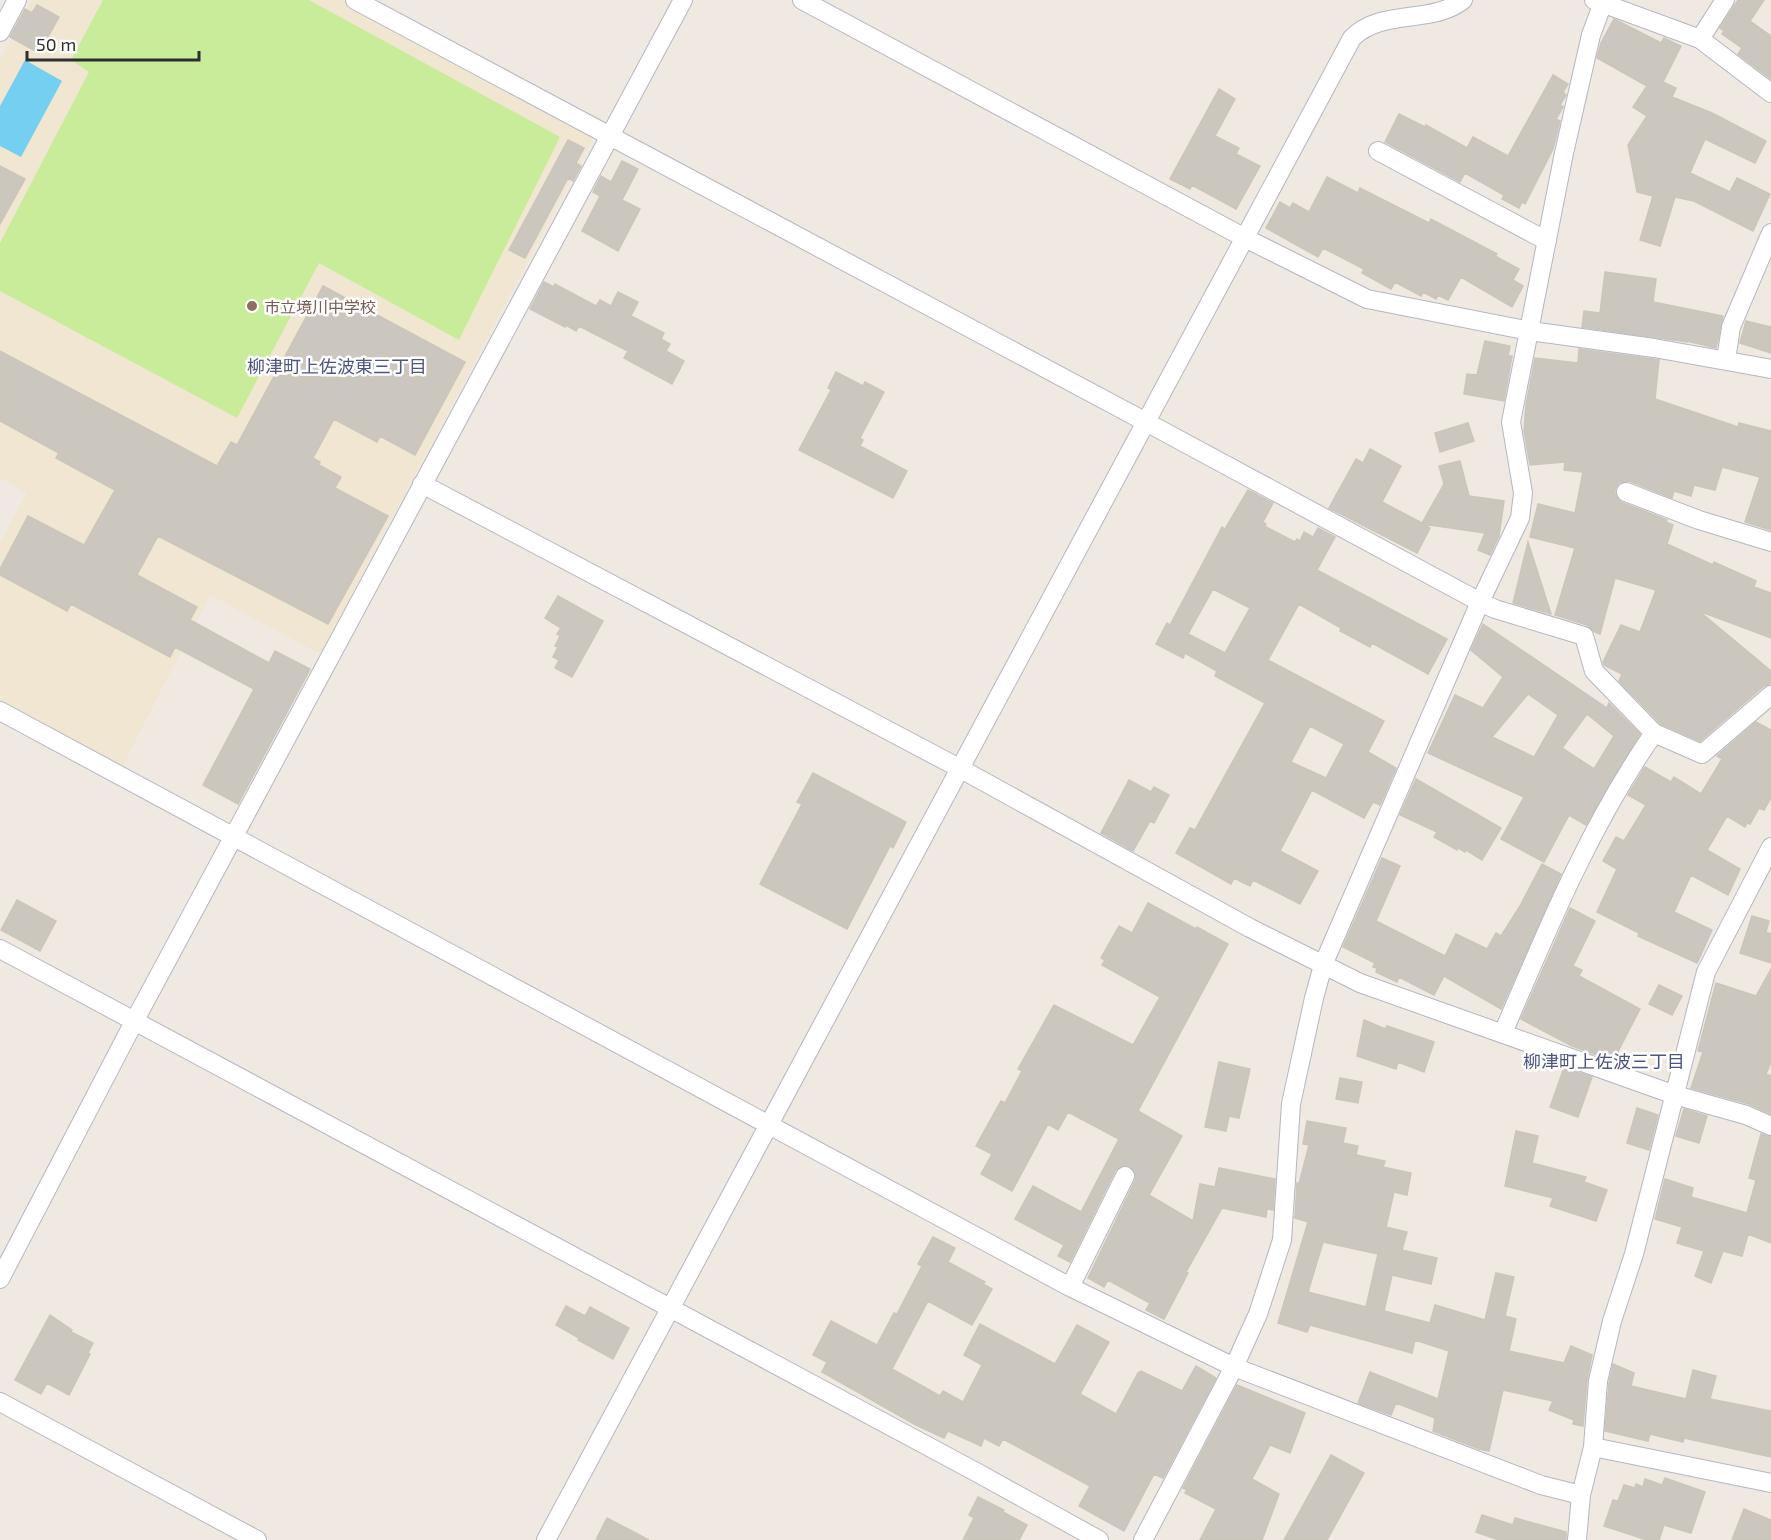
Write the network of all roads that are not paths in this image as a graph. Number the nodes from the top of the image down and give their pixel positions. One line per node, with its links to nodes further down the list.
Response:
1 (17, 0): 8 (street)
2 (355, 0): 11 (street)
3 (683, 0): 11 (street)
4 (802, 0): 14 (street)
5 (1463, 0): 14 (street)
6 (1725, 0): 9 (street)
7 (1600, 1): 9 (street); 15 (street)
8 (0, 32)
9 (1700, 39): 10 (street)
10 (1771, 93)
11 (610, 136): 19 (street); 20 (street)
12 (1378, 151): 15 (street)
13 (1771, 233): 17 (street)
14 (1245, 238): 16 (street); 19 (street)
15 (1547, 241): 16 (street)
16 (1530, 331): 17 (street); 23 (street)
17 (1726, 360): 18 (street)
18 (1771, 369)
19 (1146, 422): 23 (street); 27 (street)
20 (422, 484): 27 (street); 28 (street)
21 (1626, 492): 22 (street)
22 (1771, 542)
23 (1480, 603): 26 (street); 31 (street)
24 (1771, 695): 26 (street)
25 (0, 711): 28 (street)
26 (1654, 733): 33 (street)
27 (961, 769): 31 (street); 35 (street)
28 (234, 837): 32 (street); 35 (street)
29 (1771, 847): 34 (street)
30 (0, 949): 32 (street)
31 (1323, 965): 33 (street); 41 (street)
32 (135, 1020): 38 (street); 40 (street)
33 (1503, 1033): 34 (street)
34 (1675, 1095): 36 (street); 43 (street)
35 (770, 1125): 39 (street); 40 (street)
36 (1771, 1126)
37 (1125, 1176): 39 (street)
38 (0, 1279)
39 (1071, 1287): 41 (street)
40 (670, 1309): 47 (street); 48 (street)
41 (1234, 1367): 45 (street); 49 (street)
42 (0, 1402): 46 (street)
43 (1593, 1447): 44 (street); 45 (street)
44 (1771, 1483)
45 (1581, 1495): 50 (street)
46 (257, 1540)
47 (546, 1540)
48 (1099, 1540)
49 (1143, 1540)
50 (1577, 1540)

